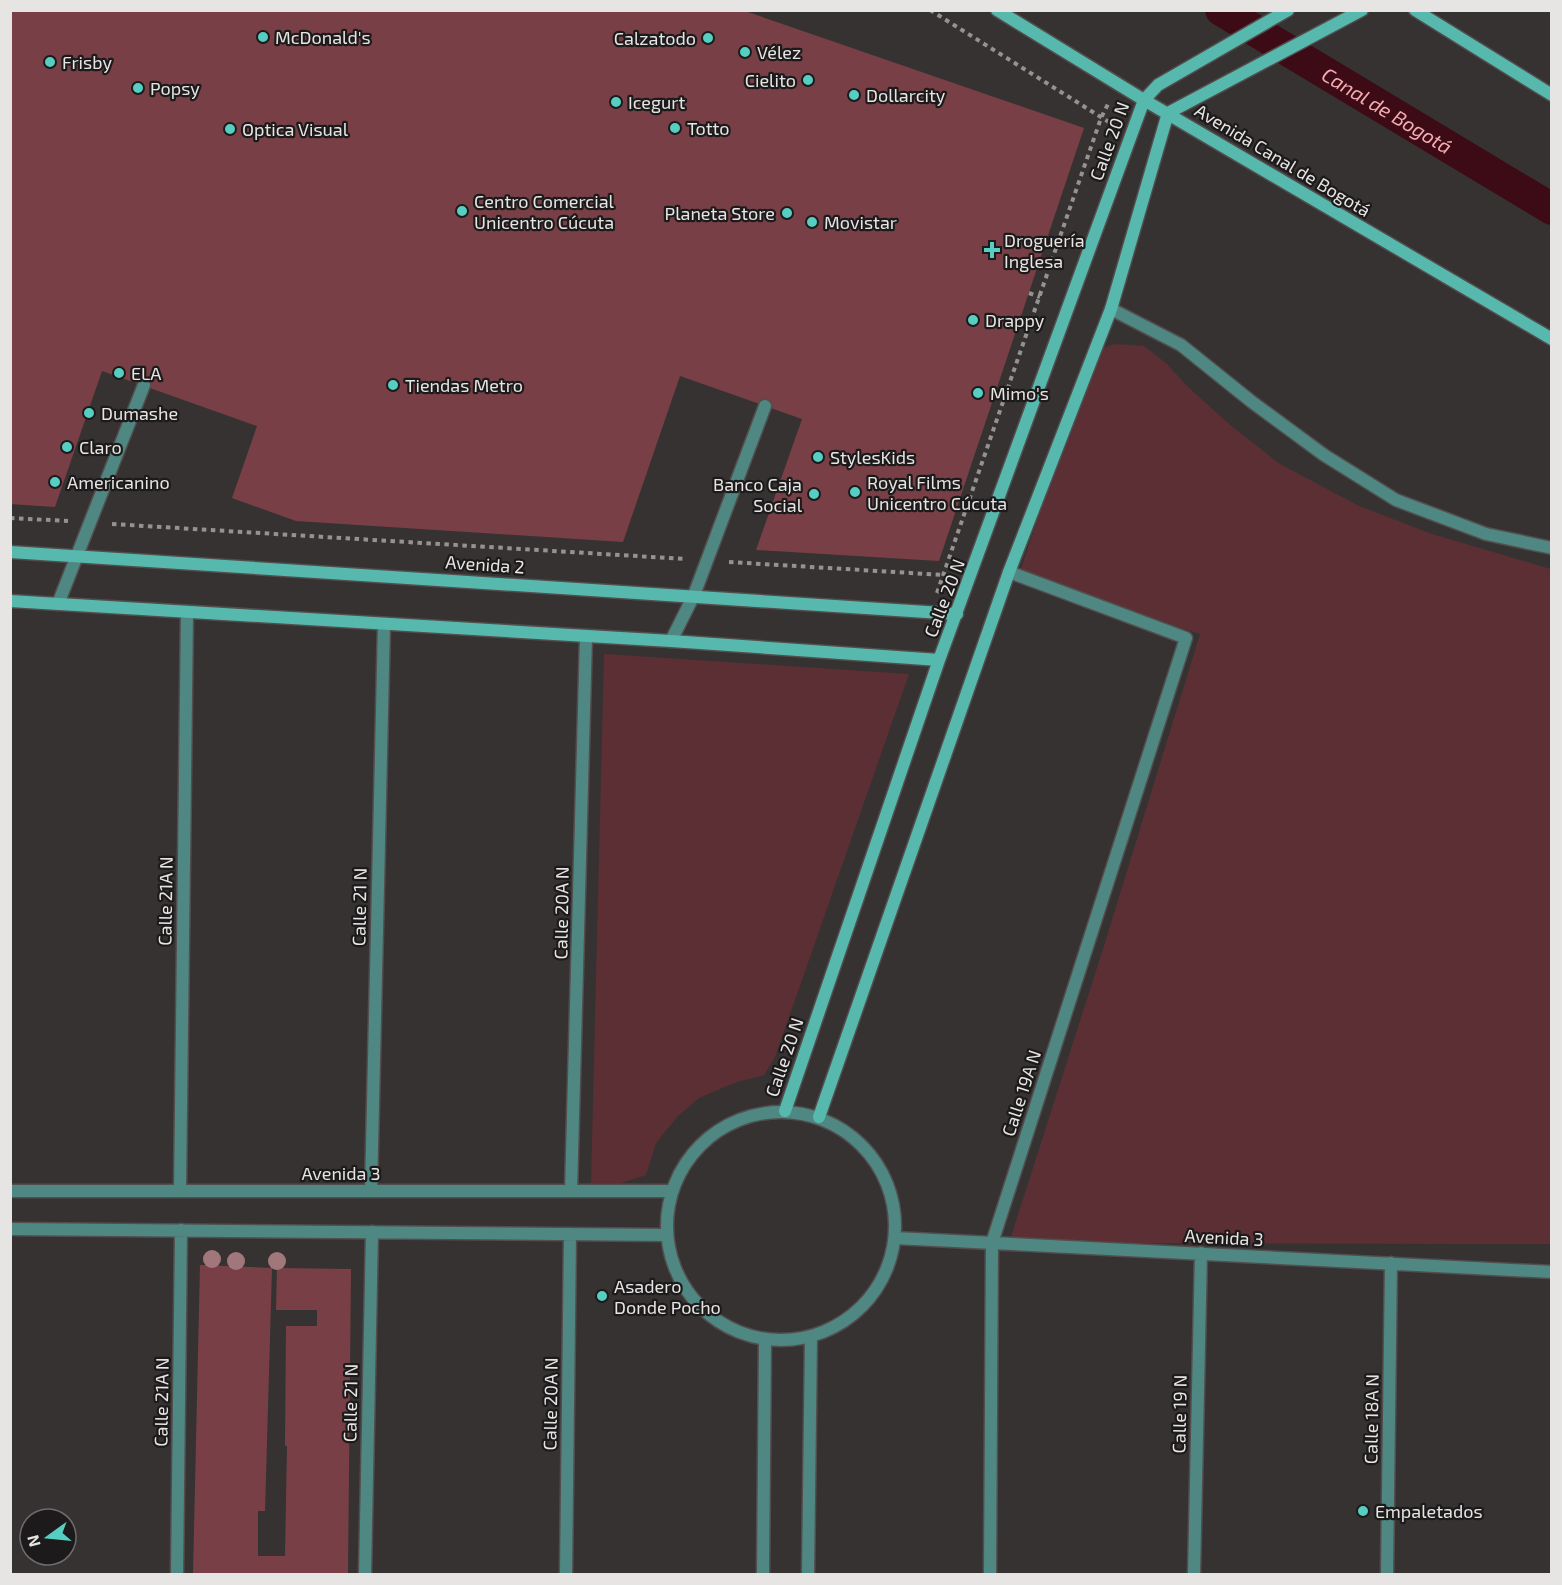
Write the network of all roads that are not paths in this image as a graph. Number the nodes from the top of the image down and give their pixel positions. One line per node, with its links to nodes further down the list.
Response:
1 (997, 10): 6 (street, Avenida Canal de Bogotá)
2 (1288, 10): 6 (street)
3 (1362, 10): 7 (street)
4 (1415, 10): 5 (street)
5 (1551, 95)
6 (1143, 100): 7 (street, Avenida Canal de Bogotá); 20 (street, Calle 20 N)
7 (1168, 113): 8 (street); 9 (street, Avenida Canal de Bogotá)
8 (1111, 309): 12 (street); 15 (street)
9 (1551, 339)
10 (144, 385): 14 (street)
11 (765, 406): 16 (street)
12 (1551, 548)
13 (10, 552): 14 (street, Avenida 2)
14 (77, 557): 16 (street, Avenida 2); 18 (street)
15 (1008, 572): 26 (street); 38 (street, Calle 19A N)
16 (694, 595): 20 (street, Avenida 2); 23 (street)
17 (10, 601): 18 (street)
18 (58, 604): 19 (street)
19 (187, 612): 21 (street); 28 (street, Calle 21A N)
20 (957, 614): 24 (street, Calle 20 N)
21 (384, 624): 22 (street); 29 (street, Calle 21 N)
22 (586, 636): 23 (street); 30 (street, Calle 20A N)
23 (671, 641): 24 (street)
24 (939, 660): 25 (street, Calle 20 N)
25 (785, 1110): 26 (street); 31 (street)
26 (819, 1117): 37 (street)
27 (10, 1191): 28 (street, Avenida 3)
28 (180, 1191): 29 (street, Avenida 3)
29 (371, 1191): 30 (street, Avenida 3)
30 (572, 1191): 31 (street, Avenida 3)
31 (671, 1191): 36 (street)
32 (10, 1229): 33 (street)
33 (181, 1230): 34 (street); 44 (street, Calle 21A N)
34 (372, 1232): 35 (street); 45 (street, Calle 21 N)
35 (570, 1234): 36 (street); 46 (street, Calle 20A N)
36 (666, 1235): 43 (street)
37 (895, 1238): 38 (street, Avenida 3); 42 (street)
38 (992, 1243): 39 (street, Avenida 3); 49 (street, Calle 19A N)
39 (1201, 1254): 40 (street, Avenida 3); 50 (street, Calle 19 N)
40 (1391, 1263): 41 (street, Avenida 3); 51 (street, Calle 18A N)
41 (1551, 1272)
42 (811, 1337): 43 (street); 48 (street)
43 (765, 1340): 47 (street)
44 (177, 1575)
45 (364, 1575)
46 (566, 1575)
47 (763, 1575)
48 (808, 1575)
49 (990, 1575)
50 (1194, 1575)
51 (1387, 1575)

